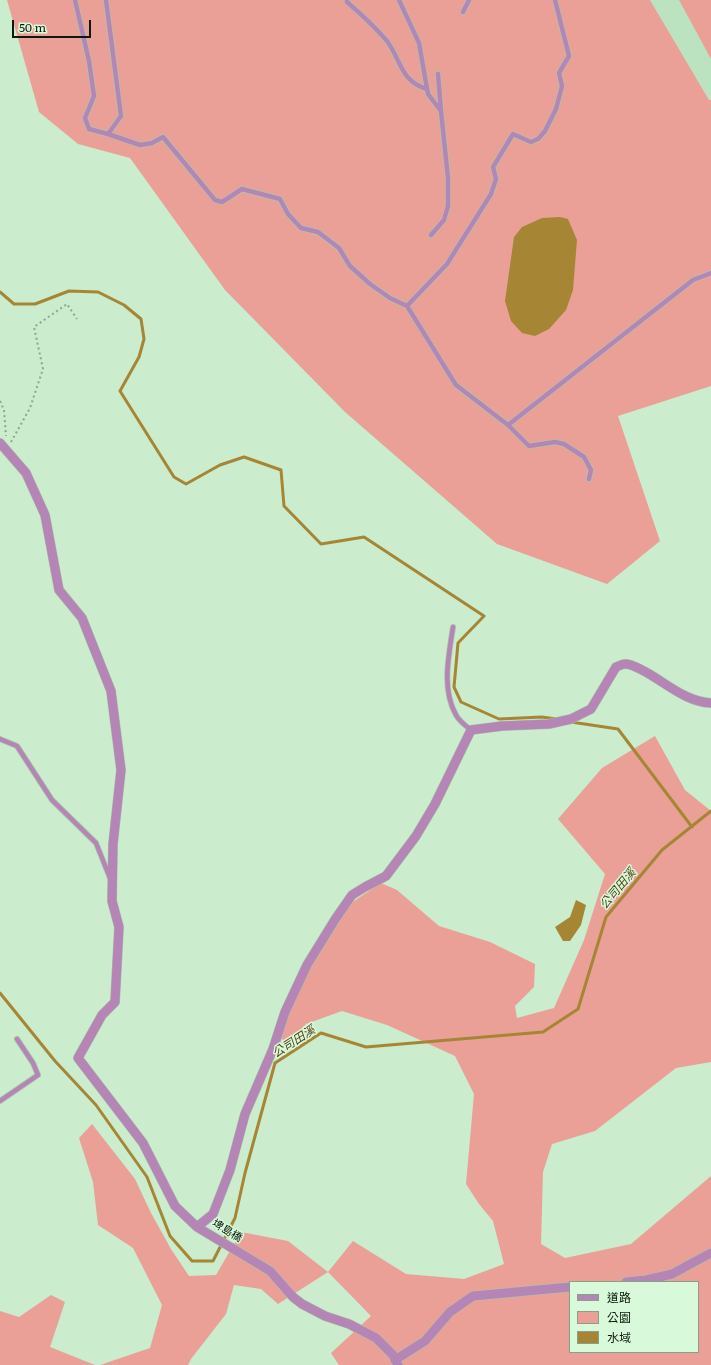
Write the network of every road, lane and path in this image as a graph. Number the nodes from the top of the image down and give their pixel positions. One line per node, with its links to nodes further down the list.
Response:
1 (75, 0): 11 (lane)
2 (106, 0): 11 (lane)
3 (347, 0): 9 (lane)
4 (399, 0): 9 (lane)
5 (469, 0): 7 (lane)
6 (555, 0): 14 (lane)
7 (463, 12)
8 (438, 74): 10 (lane)
9 (427, 89): 10 (lane)
10 (441, 112): 12 (lane)
11 (108, 134): 14 (lane)
12 (431, 235)
13 (711, 273): 17 (lane)
14 (406, 306): 17 (lane)
15 (76, 319): 18 (path)
16 (0, 401): 18 (path)
17 (508, 425): 19 (lane)
18 (3, 446): 24 (street)
19 (589, 479)
20 (453, 626): 22 (lane)
21 (711, 703): 22 (street)
22 (471, 730): 27 (street)
23 (0, 739): 24 (lane)
24 (112, 883): 27 (street, 埤島橋)
25 (17, 1039): 26 (lane)
26 (0, 1101)
27 (197, 1227): 31 (street, 埤島橋)
28 (711, 1252): 29 (street)
29 (636, 1281)
30 (569, 1287): 31 (street)
31 (396, 1363)

